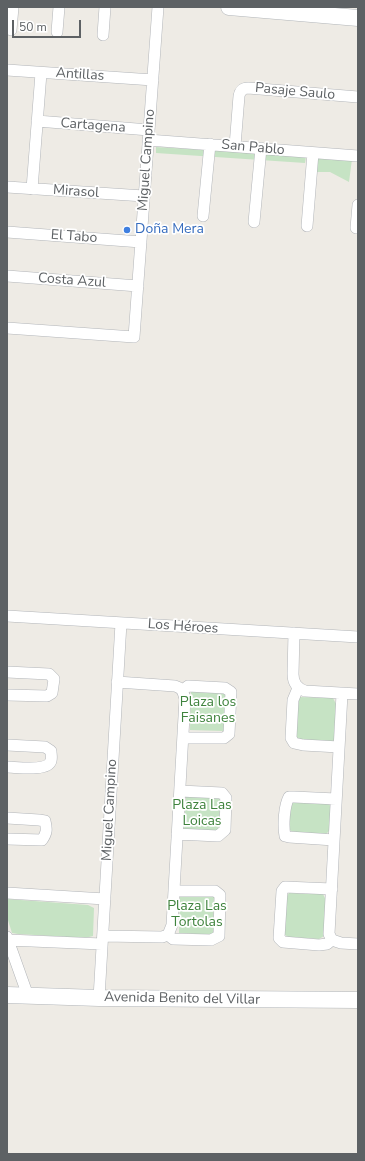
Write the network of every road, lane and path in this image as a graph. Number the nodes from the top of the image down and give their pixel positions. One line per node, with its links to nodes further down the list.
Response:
1 (13, 7): 8 (street)
2 (59, 7): 9 (street)
3 (105, 7): 10 (street)
4 (158, 7): 13 (street, Miguel Campino)
5 (229, 7): 6 (street)
6 (268, 9): 7 (street)
7 (358, 18)
8 (11, 30)
9 (57, 32)
10 (103, 35)
11 (7, 70): 12 (street, Antillas)
12 (41, 73): 13 (street, Antillas); 15 (street)
13 (153, 80): 16 (street, Miguel Campino)
14 (358, 97): 18 (street, Pasaje Saulo)
15 (37, 121): 16 (street, Cartagena); 23 (street)
16 (149, 135): 17 (street, San Pablo); 24 (street, Miguel Campino)
17 (210, 144): 18 (street, San Pablo); 26 (street)
18 (235, 146): 19 (street, San Pablo)
19 (260, 148): 20 (street, San Pablo); 27 (street)
20 (313, 153): 21 (street, San Pablo); 28 (street)
21 (358, 156)
22 (7, 187): 23 (street, Mirasol)
23 (32, 189): 24 (street, Mirasol)
24 (144, 196): 31 (street, Miguel Campino)
25 (358, 205): 29 (street)
26 (203, 216)
27 (254, 222)
28 (307, 226)
29 (356, 228)
30 (7, 232): 31 (street, El Tabo)
31 (141, 242): 33 (street, Miguel Campino)
32 (7, 276): 33 (street, Costa Azul)
33 (138, 286): 34 (street, Miguel Campino)
34 (7, 328)
35 (7, 616): 36 (street, Los Héroes)
36 (121, 623): 37 (street, Los Héroes); 40 (street, Miguel Campino)
37 (294, 633): 38 (street, Los Héroes); 41 (street)
38 (358, 637)
39 (7, 672): 45 (street)
40 (117, 682): 42 (street); 59 (street, Miguel Campino)
41 (298, 688): 43 (street); 48 (street)
42 (183, 690): 46 (street); 46 (street)
43 (342, 694): 44 (street); 48 (street)
44 (358, 694)
45 (7, 695)
46 (183, 738): 50 (street)
47 (7, 745): 49 (street)
48 (339, 747): 51 (street)
49 (7, 767)
50 (180, 791): 53 (street); 53 (street)
51 (336, 799): 55 (street); 55 (street)
52 (7, 818): 54 (street)
53 (177, 834): 57 (street)
54 (7, 839)
55 (334, 840): 56 (street)
56 (332, 890): 63 (street); 63 (street)
57 (174, 891): 60 (street); 60 (street)
58 (7, 893): 59 (street)
59 (104, 899): 62 (street, Miguel Campino)
60 (168, 935): 62 (street)
61 (7, 939): 62 (street); 66 (street)
62 (102, 940): 67 (street, Miguel Campino)
63 (332, 940): 64 (street)
64 (358, 944)
65 (7, 995): 66 (street, Avenida Benito del Villar)
66 (28, 996): 67 (street, Avenida Benito del Villar)
67 (99, 998): 68 (street, Avenida Benito del Villar)
68 (358, 1000)

